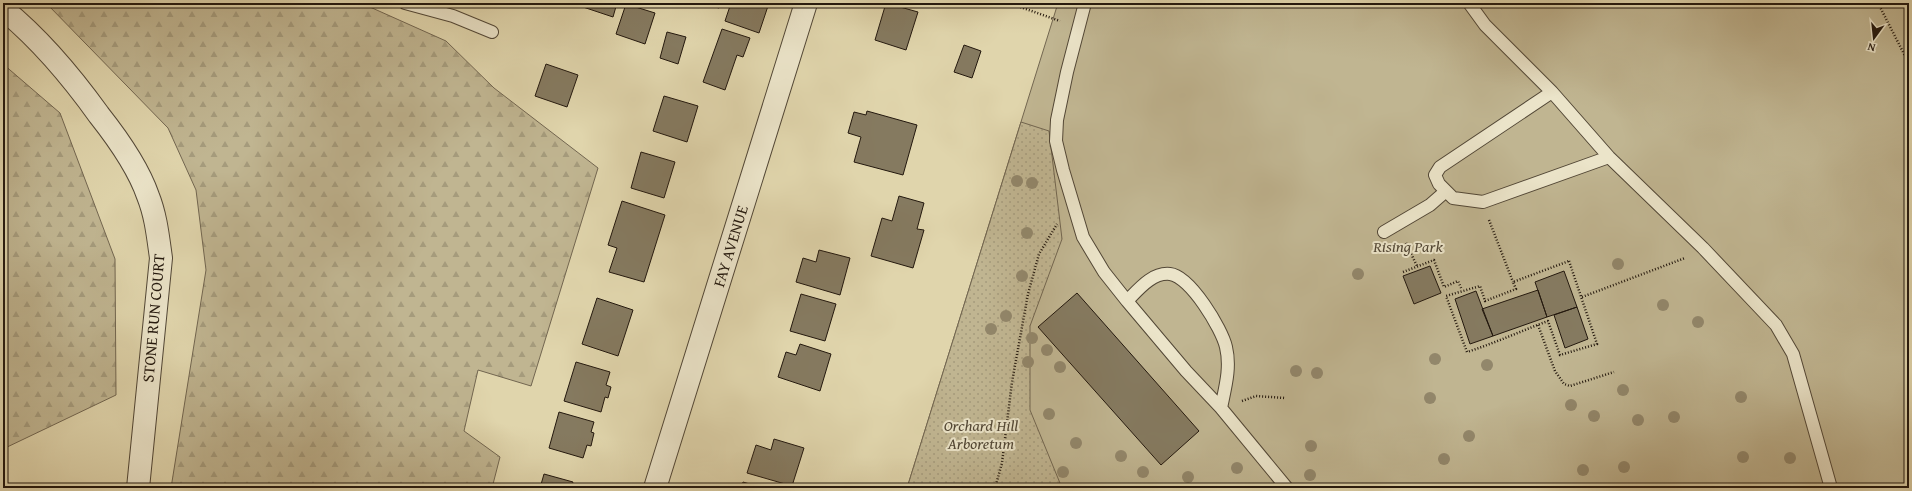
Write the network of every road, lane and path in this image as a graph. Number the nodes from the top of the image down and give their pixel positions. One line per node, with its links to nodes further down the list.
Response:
1 (405, 3): 9 (lane)
2 (806, 3): 31 (street, FAY AVENUE)
3 (1009, 3): 8 (path)
4 (1084, 3): 8 (lane)
5 (1468, 3): 11 (lane)
6 (1878, 3): 10 (path)
7 (3, 9): 30 (street, STONE RUN COURT)
8 (1078, 27): 14 (lane)
9 (492, 32)
10 (1909, 58)
11 (1552, 92): 12 (lane); 13 (lane)
12 (1609, 157): 15 (lane); 18 (lane)
13 (1446, 191): 15 (lane); 16 (lane)
14 (1073, 200): 24 (lane); 32 (path)
15 (1483, 202): 21 (path)
16 (1398, 224): 17 (lane); 19 (path)
17 (1384, 232)
18 (1703, 248): 23 (path); 34 (lane)
19 (1417, 266): 20 (path); 22 (path)
20 (1403, 272)
21 (1513, 282): 22 (path); 23 (path)
22 (1462, 290): 25 (path)
23 (1582, 298): 25 (path)
24 (1127, 301): 29 (lane); 29 (lane)
25 (1538, 325): 26 (path)
26 (1614, 372)
27 (1256, 396): 28 (path)
28 (1285, 398)
29 (1221, 408): 33 (lane)
30 (138, 488)
31 (654, 488)
32 (995, 488)
33 (1287, 488)
34 (1831, 488)

